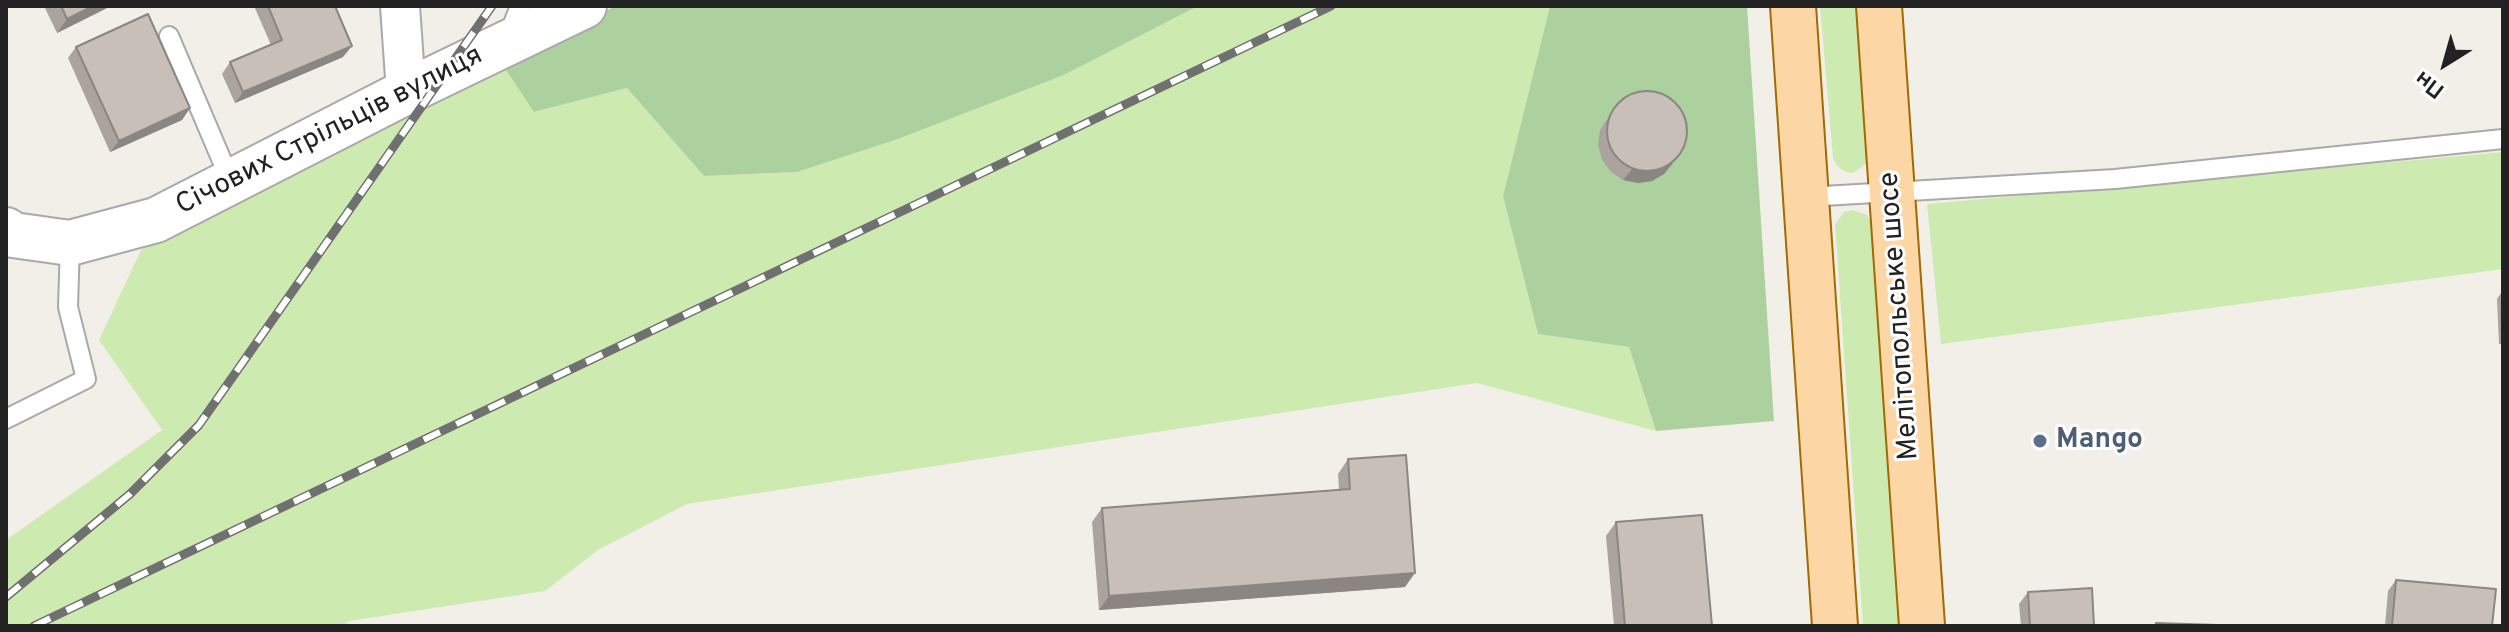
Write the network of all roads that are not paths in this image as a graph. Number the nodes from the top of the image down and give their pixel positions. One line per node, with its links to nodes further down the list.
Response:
1 (400, 6): 7 (street)
2 (584, 6): 5 (street, Січових Стрільців вулиця)
3 (1793, 6): 11 (main road)
4 (1879, 6): 10 (main road, Мелітопольське шосе)
5 (513, 25): 7 (street, Січових Стрільців вулиця)
6 (169, 36): 9 (lane)
7 (406, 92): 9 (street, Січових Стрільців вулиця)
8 (2503, 139): 10 (lane)
9 (231, 182): 13 (street, Січових Стрільців вулиця)
10 (1893, 192): 11 (lane); 16 (main road, Мелітопольське шосе)
11 (1806, 197): 15 (main road)
12 (6, 230): 13 (street)
13 (70, 243): 14 (lane)
14 (6, 419)
15 (1835, 626)
16 (1922, 626)

